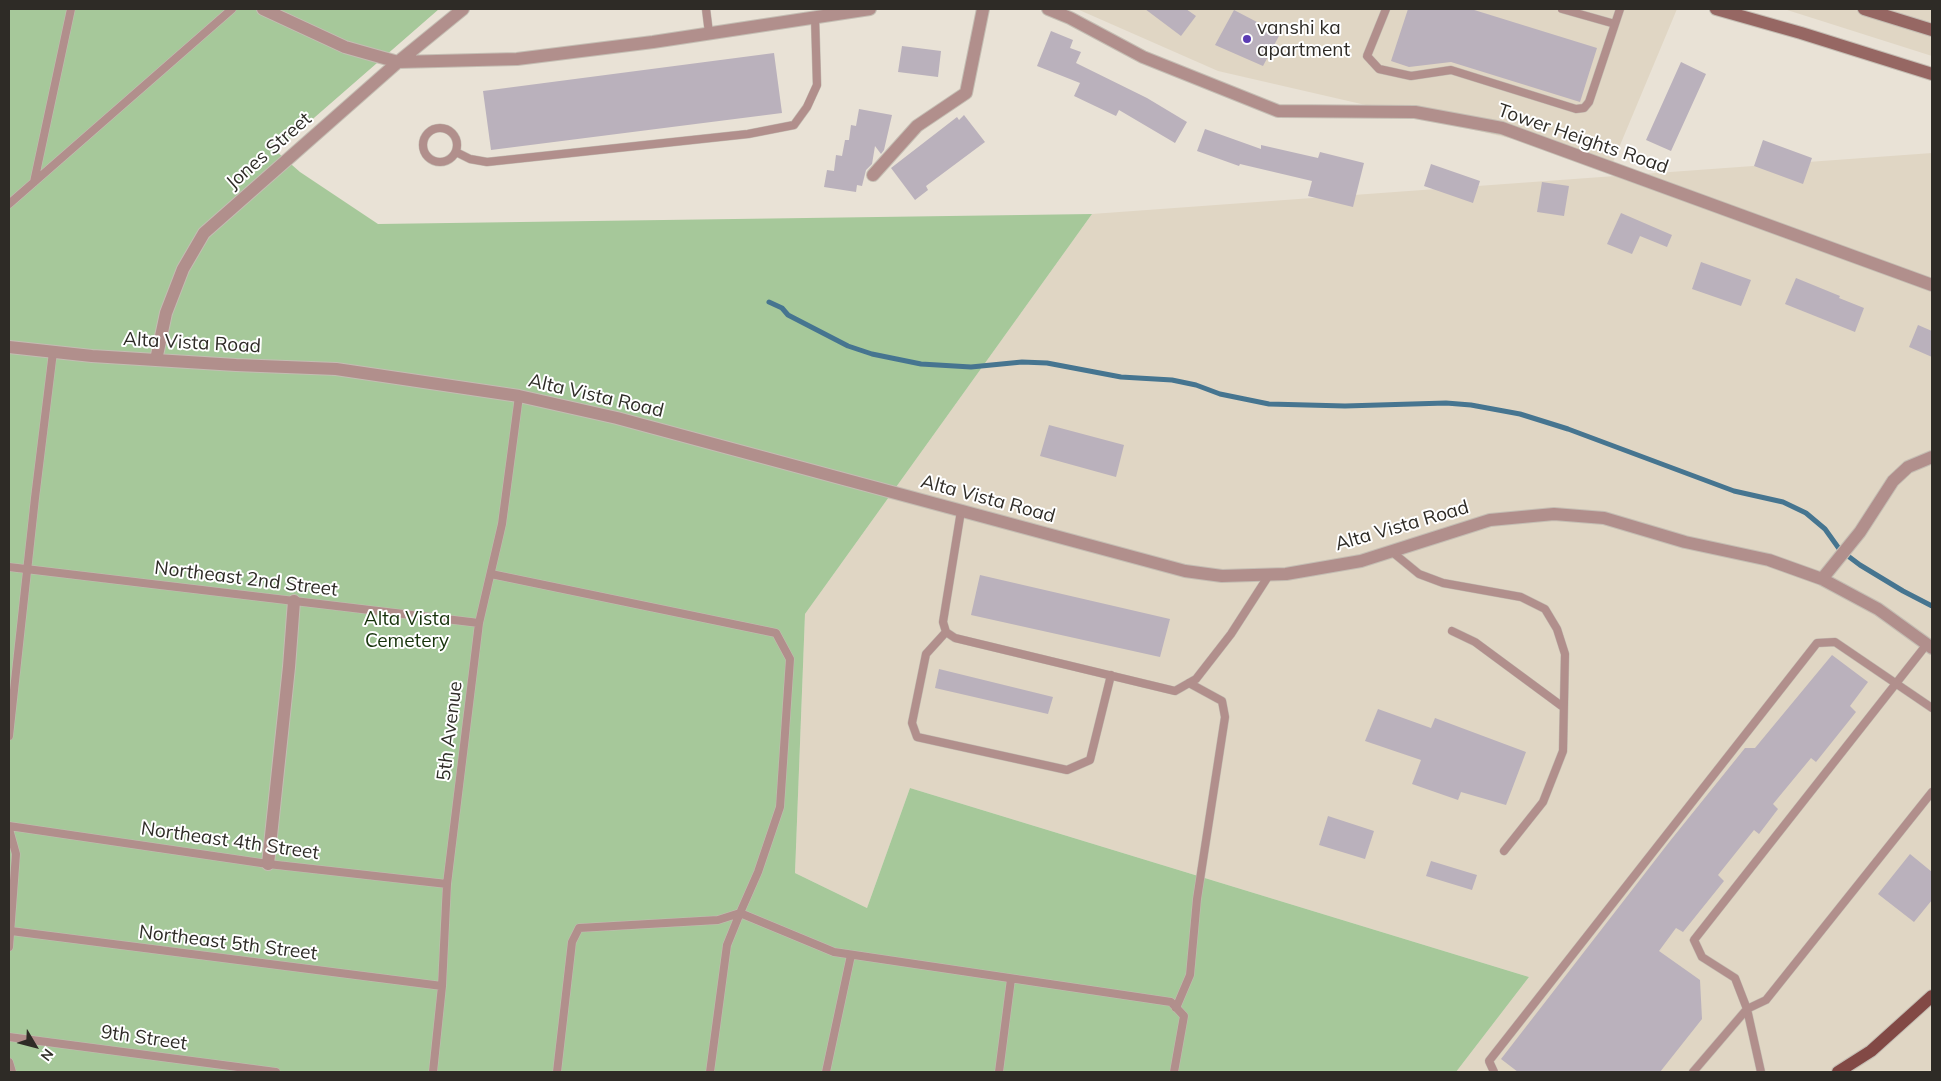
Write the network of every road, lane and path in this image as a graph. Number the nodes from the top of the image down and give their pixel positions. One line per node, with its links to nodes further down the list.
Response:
1 (71, 9): 22 (lane)
2 (232, 9): 22 (lane)
3 (263, 9): 18 (street)
4 (463, 9): 18 (street, Jones Street)
5 (706, 9): 17 (lane)
6 (870, 9): 14 (street)
7 (983, 9): 21 (street)
8 (1048, 9): 24 (street, Tower Heights Road)
9 (1386, 9): 15 (lane)
10 (1562, 9): 15 (lane)
11 (1620, 9): 15 (lane)
12 (1716, 9): 19 (main road)
13 (1864, 9): 16 (main road)
14 (816, 17): 17 (street); 20 (lane)
15 (1615, 24)
16 (1932, 30)
17 (709, 33): 18 (street)
18 (398, 62): 27 (street, Jones Street)
19 (1932, 74)
20 (456, 152): 20 (lane)
21 (873, 175)
22 (34, 182): 23 (lane)
23 (9, 204)
24 (1932, 286)
25 (9, 347): 26 (street, Alta Vista Road)
26 (53, 352): 27 (street, Alta Vista Road); 33 (lane)
27 (156, 360): 28 (street, Alta Vista Road)
28 (519, 396): 30 (street, Alta Vista Road); 34 (lane, 5th Avenue)
29 (1932, 457): 36 (street)
30 (961, 511): 35 (street, Alta Vista Road); 40 (lane)
31 (1391, 551): 35 (street, Alta Vista Road); 36 (street, Alta Vista Road); 46 (lane)
32 (9, 567): 33 (lane, Northeast 2nd Street)
33 (28, 569): 37 (lane, Northeast 2nd Street); 45 (lane)
34 (491, 574): 38 (lane, 5th Avenue); 54 (lane)
35 (1269, 575): 43 (lane)
36 (1822, 579): 41 (street, Alta Vista Road)
37 (294, 601): 38 (lane, Northeast 2nd Street); 52 (street)
38 (479, 623): 53 (lane, 5th Avenue)
39 (1452, 631): 46 (lane)
40 (946, 632): 42 (lane); 42 (lane)
41 (1929, 646): 44 (lane)
42 (1111, 675): 43 (lane)
43 (1189, 683): 61 (lane)
44 (1896, 683): 47 (lane); 62 (lane); 73 (lane)
45 (11, 706): 48 (lane)
46 (1564, 706): 51 (lane)
47 (1932, 708)
48 (9, 736)
49 (1932, 792): 62 (lane)
50 (9, 828): 52 (lane, Northeast 4th Street); 55 (lane)
51 (1504, 851)
52 (268, 864): 53 (lane, Northeast 4th Street)
53 (448, 884): 59 (lane, 5th Avenue)
54 (740, 913): 57 (lane); 68 (lane); 69 (lane)
55 (11, 931): 56 (lane); 59 (lane, Northeast 5th Street)
56 (9, 947)
57 (851, 955): 58 (lane); 70 (lane)
58 (1011, 979): 61 (lane); 71 (lane)
59 (442, 986): 67 (lane, 5th Avenue)
60 (1932, 996): 76 (main road)
61 (1176, 1008): 72 (lane)
62 (1747, 1008): 74 (lane); 75 (lane)
63 (9, 1037): 66 (lane, 9th Street)
64 (9, 1062): 65 (lane)
65 (12, 1072)
66 (276, 1072)
67 (433, 1072)
68 (557, 1072)
69 (710, 1072)
70 (826, 1072)
71 (999, 1072)
72 (1174, 1072)
73 (1494, 1072)
74 (1693, 1072)
75 (1761, 1072)
76 (1838, 1072)

